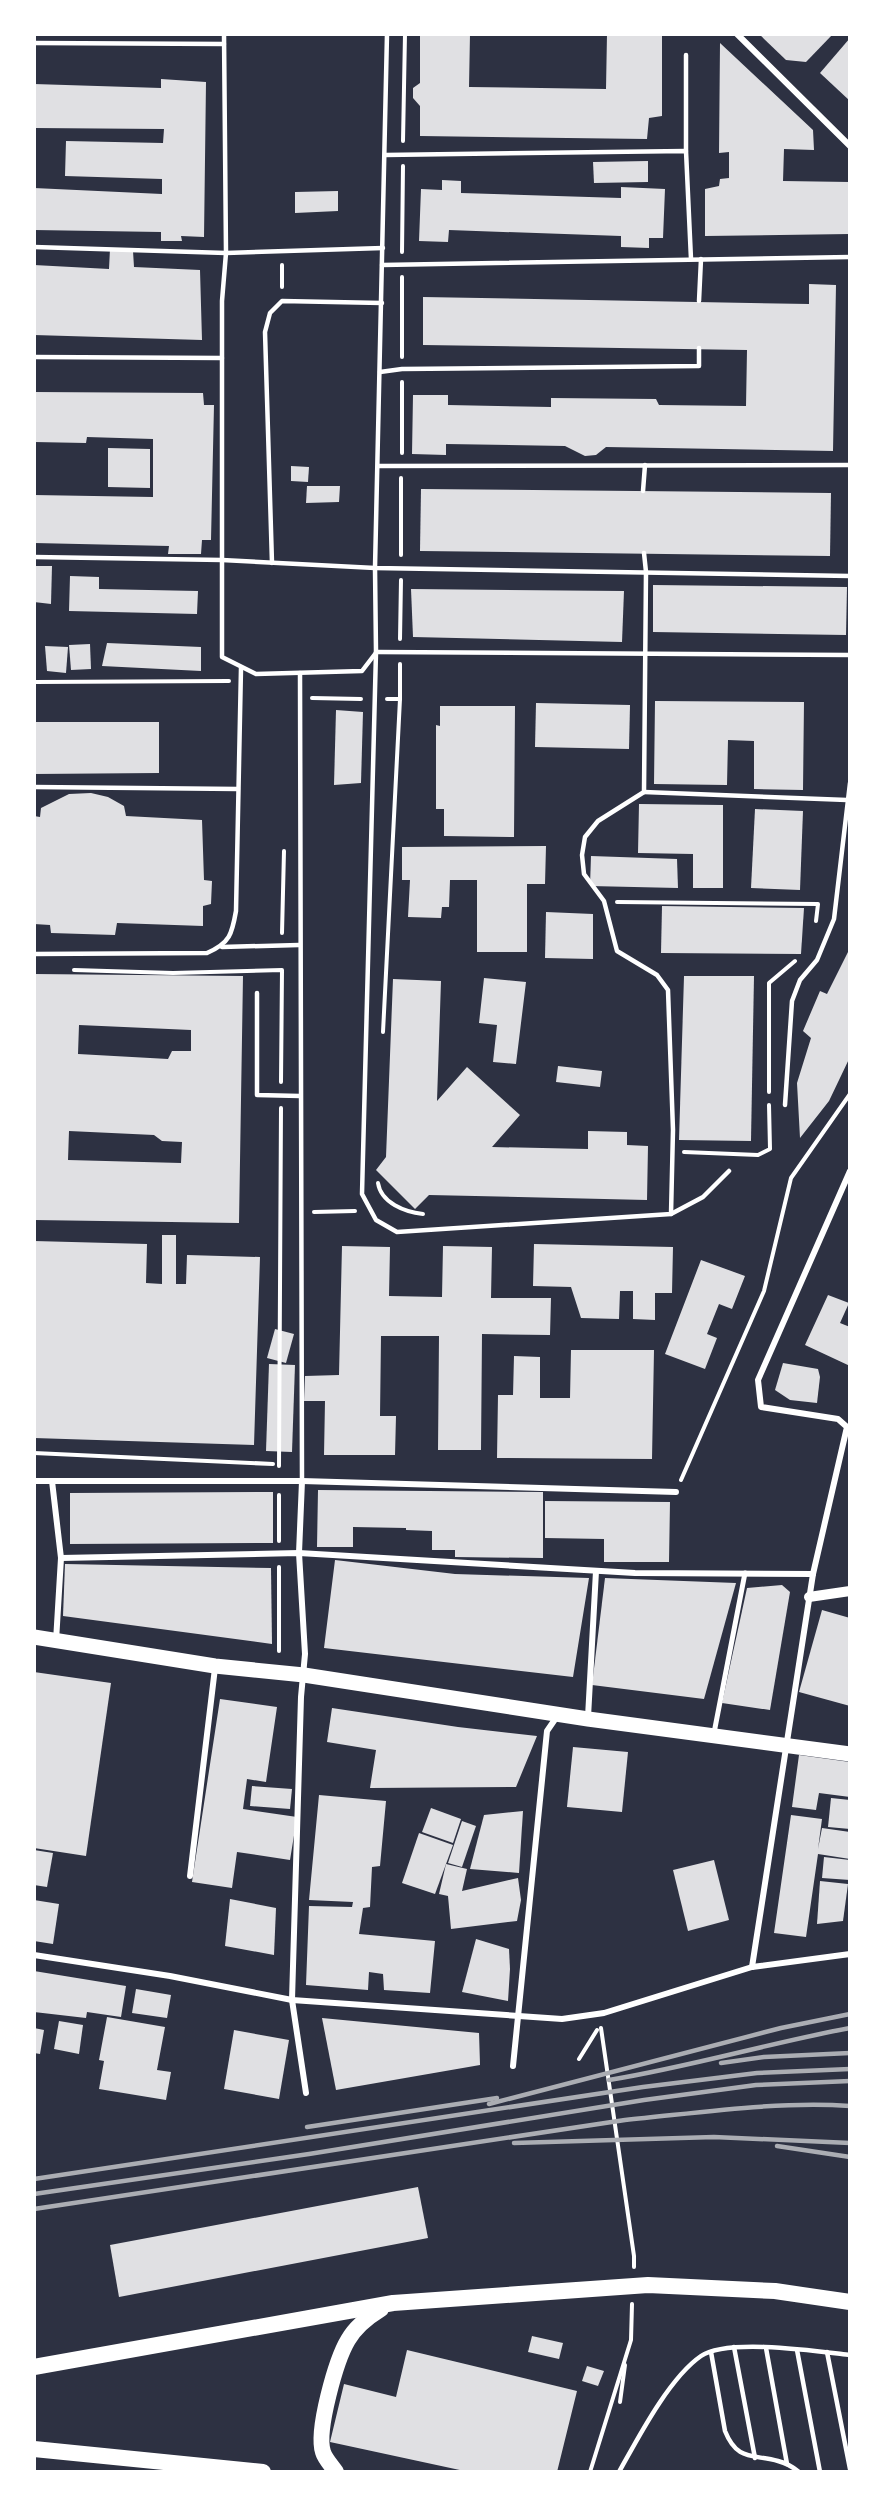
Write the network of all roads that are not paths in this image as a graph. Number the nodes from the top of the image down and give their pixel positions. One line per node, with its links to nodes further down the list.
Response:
1 (224, 34): 5 (lane)
2 (387, 34): 9 (lane)
3 (737, 34): 7 (street)
4 (34, 43): 5 (lane)
5 (224, 44): 12 (lane)
6 (686, 55): 8 (lane)
7 (849, 146)
8 (686, 151): 9 (lane); 14 (lane)
9 (385, 155): 11 (lane)
10 (34, 247): 12 (lane)
11 (383, 248): 12 (lane); 16 (lane)
12 (226, 253): 21 (lane)
13 (849, 257): 15 (lane)
14 (691, 259): 15 (lane); 16 (lane)
15 (701, 259): 17 (lane)
16 (382, 265): 18 (lane)
17 (699, 301)
18 (381, 303): 22 (lane); 30 (lane)
19 (699, 348): 22 (lane)
20 (34, 357): 21 (lane)
21 (222, 358): 29 (lane)
22 (380, 372): 25 (lane)
23 (645, 465): 24 (lane); 25 (lane); 26 (lane)
24 (849, 465)
25 (378, 466): 31 (lane)
26 (643, 491)
27 (644, 553): 32 (lane)
28 (34, 557): 29 (lane)
29 (222, 560): 30 (lane); 37 (lane)
30 (272, 562): 31 (lane)
31 (375, 568): 32 (lane); 34 (lane)
32 (646, 572): 33 (lane); 35 (lane)
33 (849, 576)
34 (376, 652): 35 (lane); 38 (lane); 52 (lane)
35 (646, 653): 36 (lane); 42 (lane)
36 (849, 654)
37 (241, 669): 38 (lane); 41 (lane)
38 (300, 674): 44 (lane)
39 (849, 783): 43 (lane)
40 (34, 787): 41 (lane)
41 (238, 789): 45 (lane)
42 (644, 792): 43 (lane); 52 (lane)
43 (848, 800): 49 (lane)
44 (299, 945): 45 (lane); 48 (lane)
45 (222, 946): 46 (lane)
46 (34, 954)
47 (257, 993): 48 (lane)
48 (300, 1096): 55 (lane)
49 (785, 1105)
50 (849, 1170): 61 (street)
51 (729, 1171): 52 (lane)
52 (671, 1214)
53 (34, 1481): 54 (street)
54 (52, 1481): 55 (street); 58 (street)
55 (302, 1481): 56 (street); 57 (street)
56 (676, 1492)
57 (299, 1553): 58 (street); 59 (street); 67 (street)
58 (61, 1558): 65 (street)
59 (596, 1571): 60 (street); 69 (street)
60 (745, 1573): 61 (street); 70 (street)
61 (813, 1574): 63 (street)
62 (849, 1591): 63 (street)
63 (809, 1597): 71 (street)
64 (34, 1637): 65 (main road)
65 (56, 1642): 66 (main road)
66 (215, 1666): 67 (main road); 73 (street)
67 (304, 1675): 68 (main road); 77 (street)
68 (558, 1714): 69 (main road); 78 (street)
69 (588, 1719): 70 (main road)
70 (714, 1735): 71 (main road)
71 (786, 1744): 72 (main road); 76 (street)
72 (849, 1754)
73 (190, 1876)
74 (849, 1954): 76 (street)
75 (34, 1955): 77 (street)
76 (752, 1967): 78 (street)
77 (292, 2000): 78 (street); 80 (street)
78 (518, 2017): 79 (street)
79 (513, 2066)
80 (306, 2093)
81 (849, 2302): 82 (highway)
82 (393, 2303): 89 (highway); 95 (highway)
83 (734, 2347): 84 (lane); 86 (lane); 91 (lane)
84 (766, 2348): 85 (lane); 92 (lane)
85 (797, 2350): 87 (lane); 98 (lane)
86 (711, 2352): 91 (lane); 96 (lane)
87 (827, 2352): 88 (lane); 93 (lane)
88 (849, 2355)
89 (34, 2367)
90 (34, 2448): 94 (highway)
91 (755, 2458): 92 (lane)
92 (787, 2464): 97 (lane)
93 (849, 2469)
94 (263, 2472)
95 (336, 2472)
96 (619, 2472)
97 (800, 2472)
98 (820, 2472)

